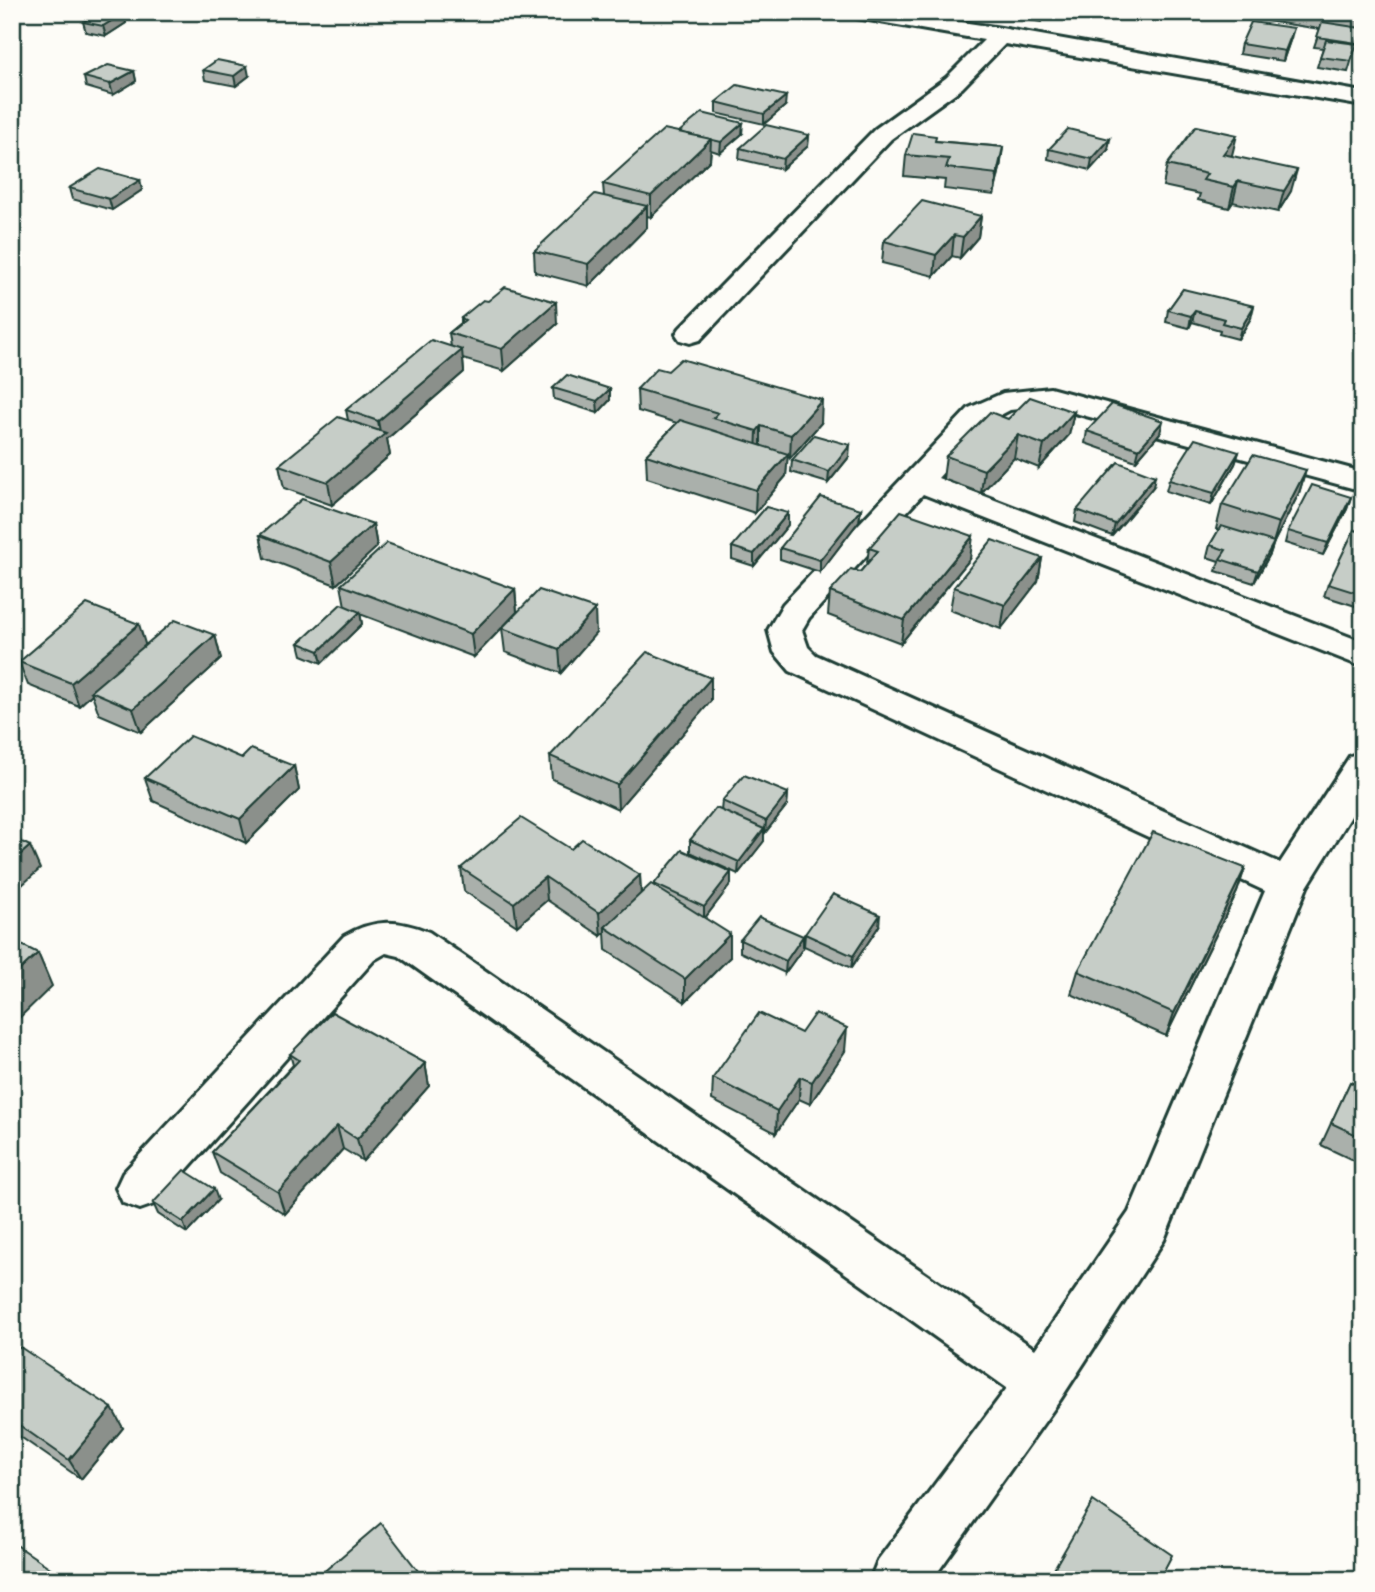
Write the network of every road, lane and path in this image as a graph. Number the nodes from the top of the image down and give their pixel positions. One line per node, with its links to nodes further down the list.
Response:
1 (857, 12): 2 (street)
2 (1001, 35): 3 (street); 4 (street)
3 (1363, 99)
4 (690, 334)
5 (916, 480): 6 (street); 7 (street); 9 (street)
6 (1363, 482)
7 (1363, 654)
8 (1363, 765): 9 (street)
9 (1288, 884): 11 (street)
10 (140, 1188): 11 (street)
11 (1042, 1382): 12 (street)
12 (898, 1580)

